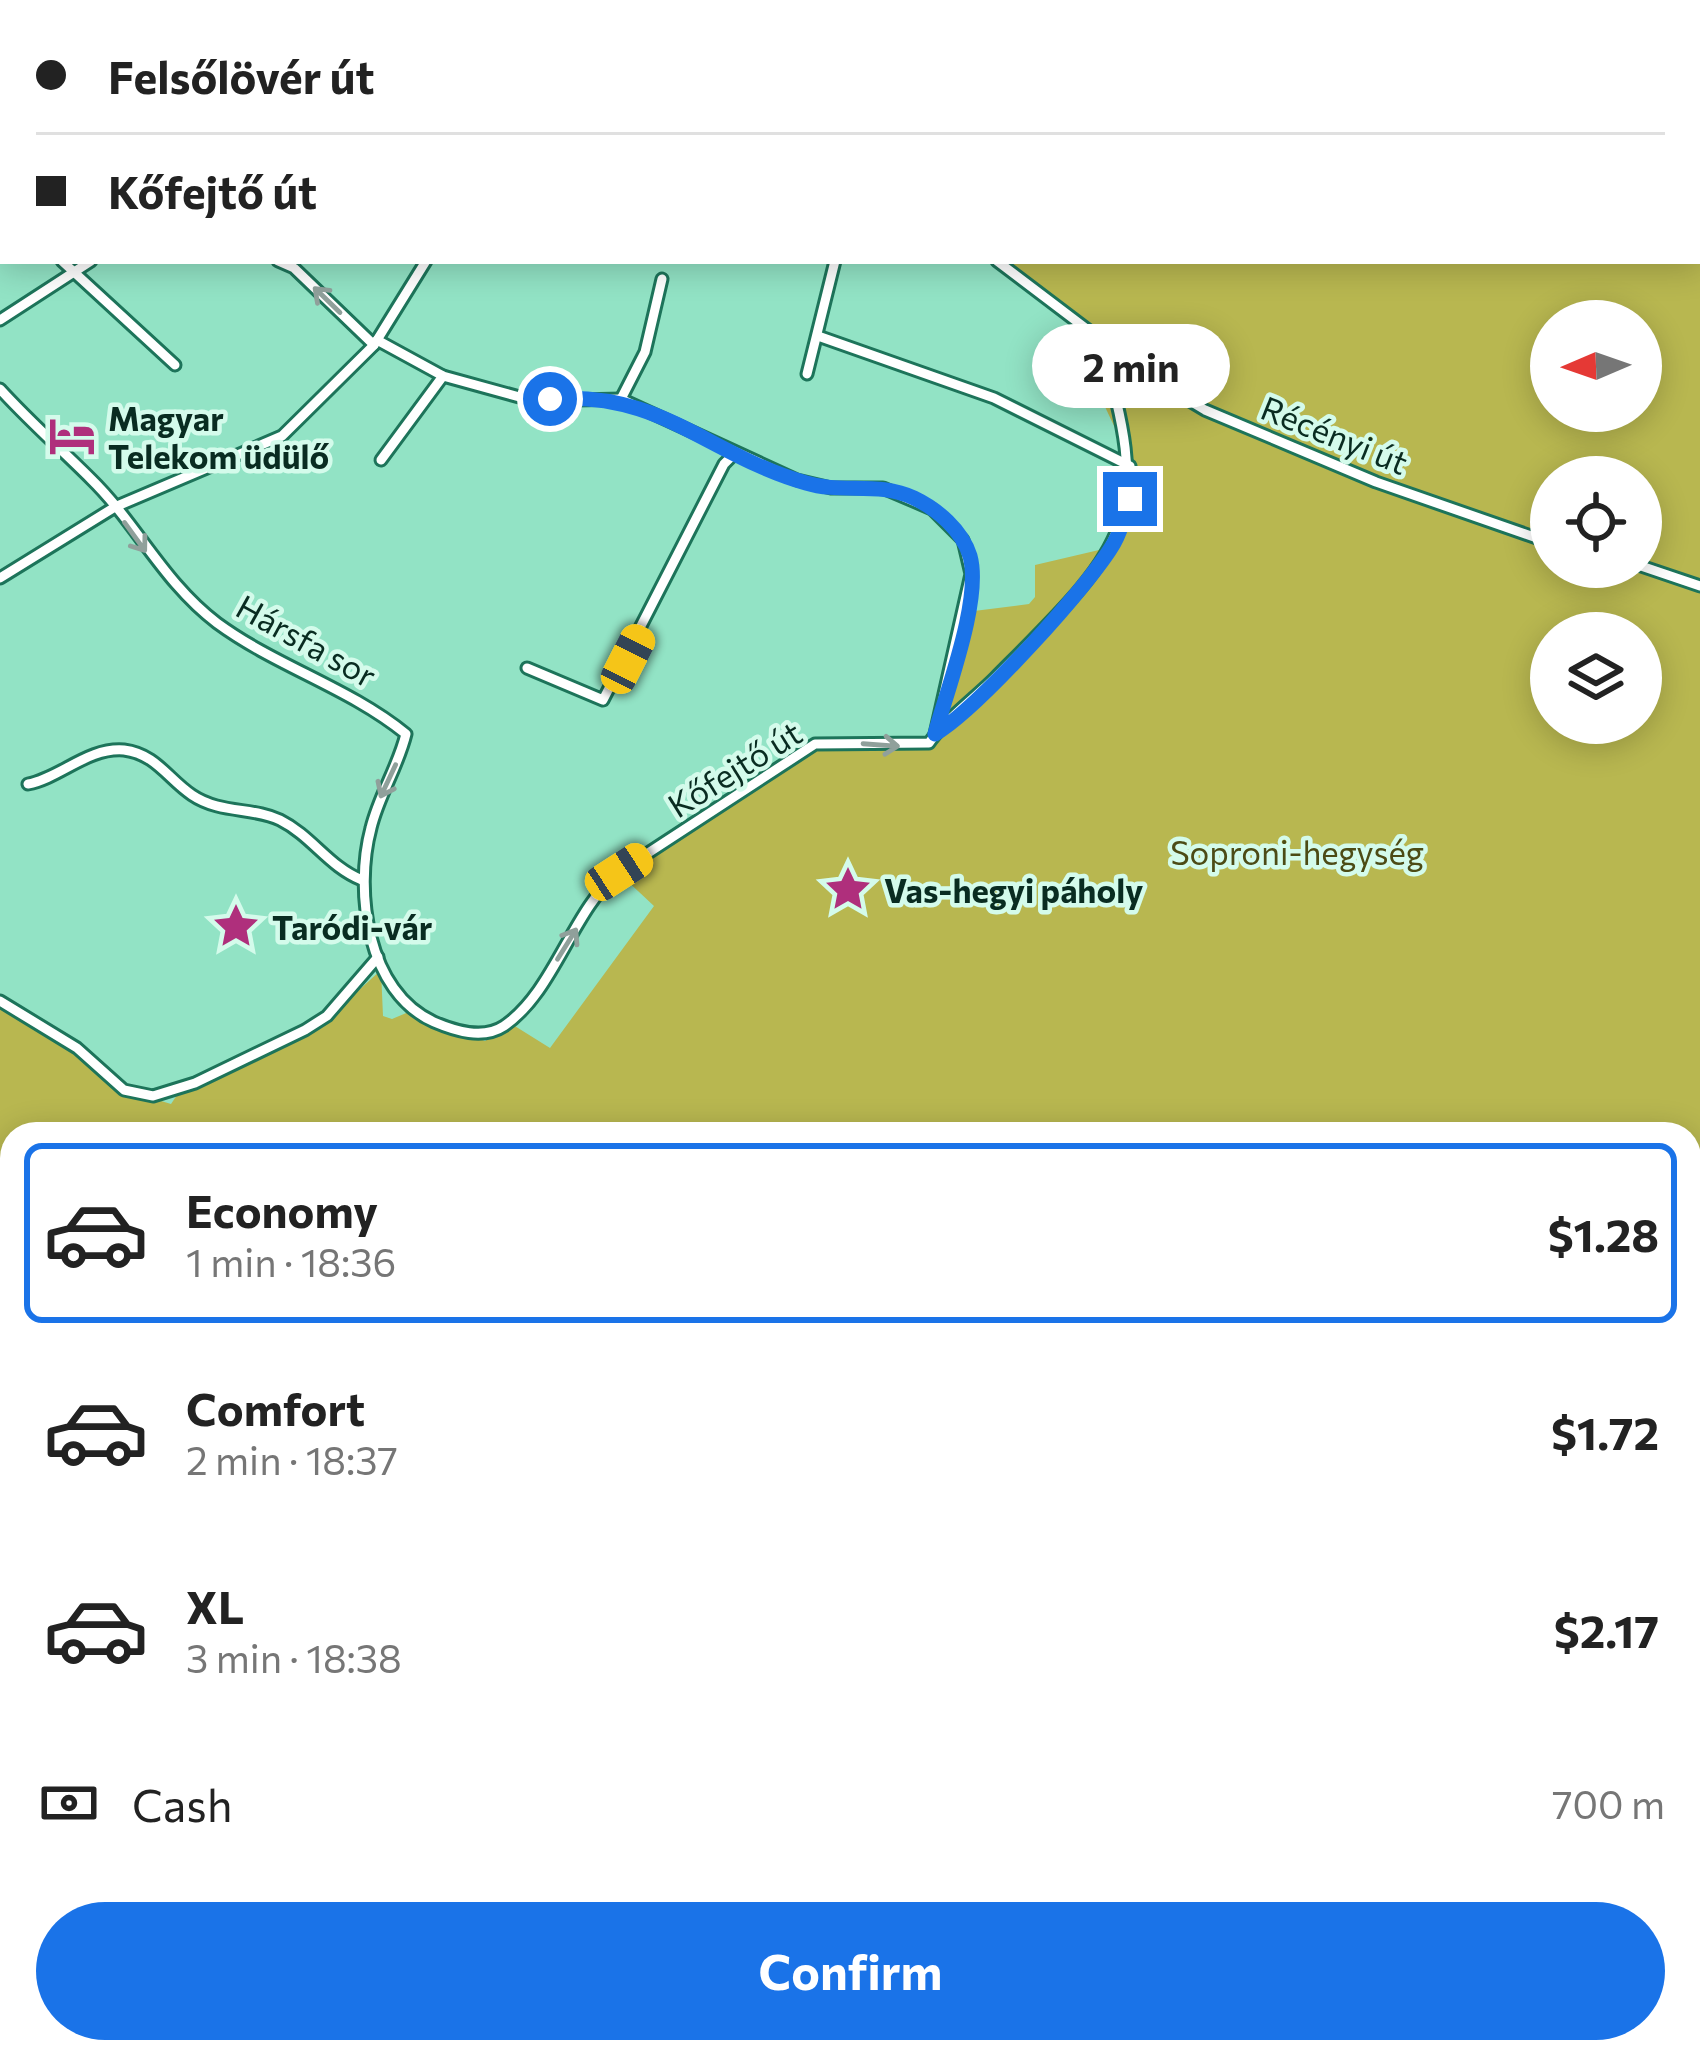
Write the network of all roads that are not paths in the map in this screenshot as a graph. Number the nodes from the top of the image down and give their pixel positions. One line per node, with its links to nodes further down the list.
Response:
1 (64, 264): 7 (street)
2 (86, 264): 7 (street)
3 (285, 264): 12 (street, one-way to 3)
4 (424, 264): 12 (street)
5 (834, 264): 10 (street)
6 (1001, 264): 11 (street, Récényi út)
7 (70, 273): 9 (street); 13 (street)
8 (662, 280): 17 (street)
9 (0, 320)
10 (818, 336): 14 (street); 20 (street)
11 (1100, 338): 20 (street); 22 (street, Récényi út)
12 (375, 342): 15 (street); 21 (street)
13 (175, 365)
14 (807, 374)
15 (443, 376): 17 (street); 19 (street)
16 (0, 389): 21 (street, Hársfa sor)
17 (621, 399): 18 (street)
18 (734, 454): 26 (street); 27 (street)
19 (381, 460)
20 (1130, 466): 27 (street)
21 (115, 507): 24 (street); 29 (street, Hársfa sor, one-way to 29)
22 (1530, 536)
23 (1662, 573): 25 (street)
24 (0, 578)
25 (1700, 586)
26 (527, 668)
27 (935, 734): 31 (street, Kőfejtő út, one-way to 27)
28 (28, 784): 29 (street)
29 (362, 880): 30 (street, Hársfa sor)
30 (378, 957): 31 (street, Hársfa sor); 32 (street)
31 (399, 994)
32 (0, 1001)

